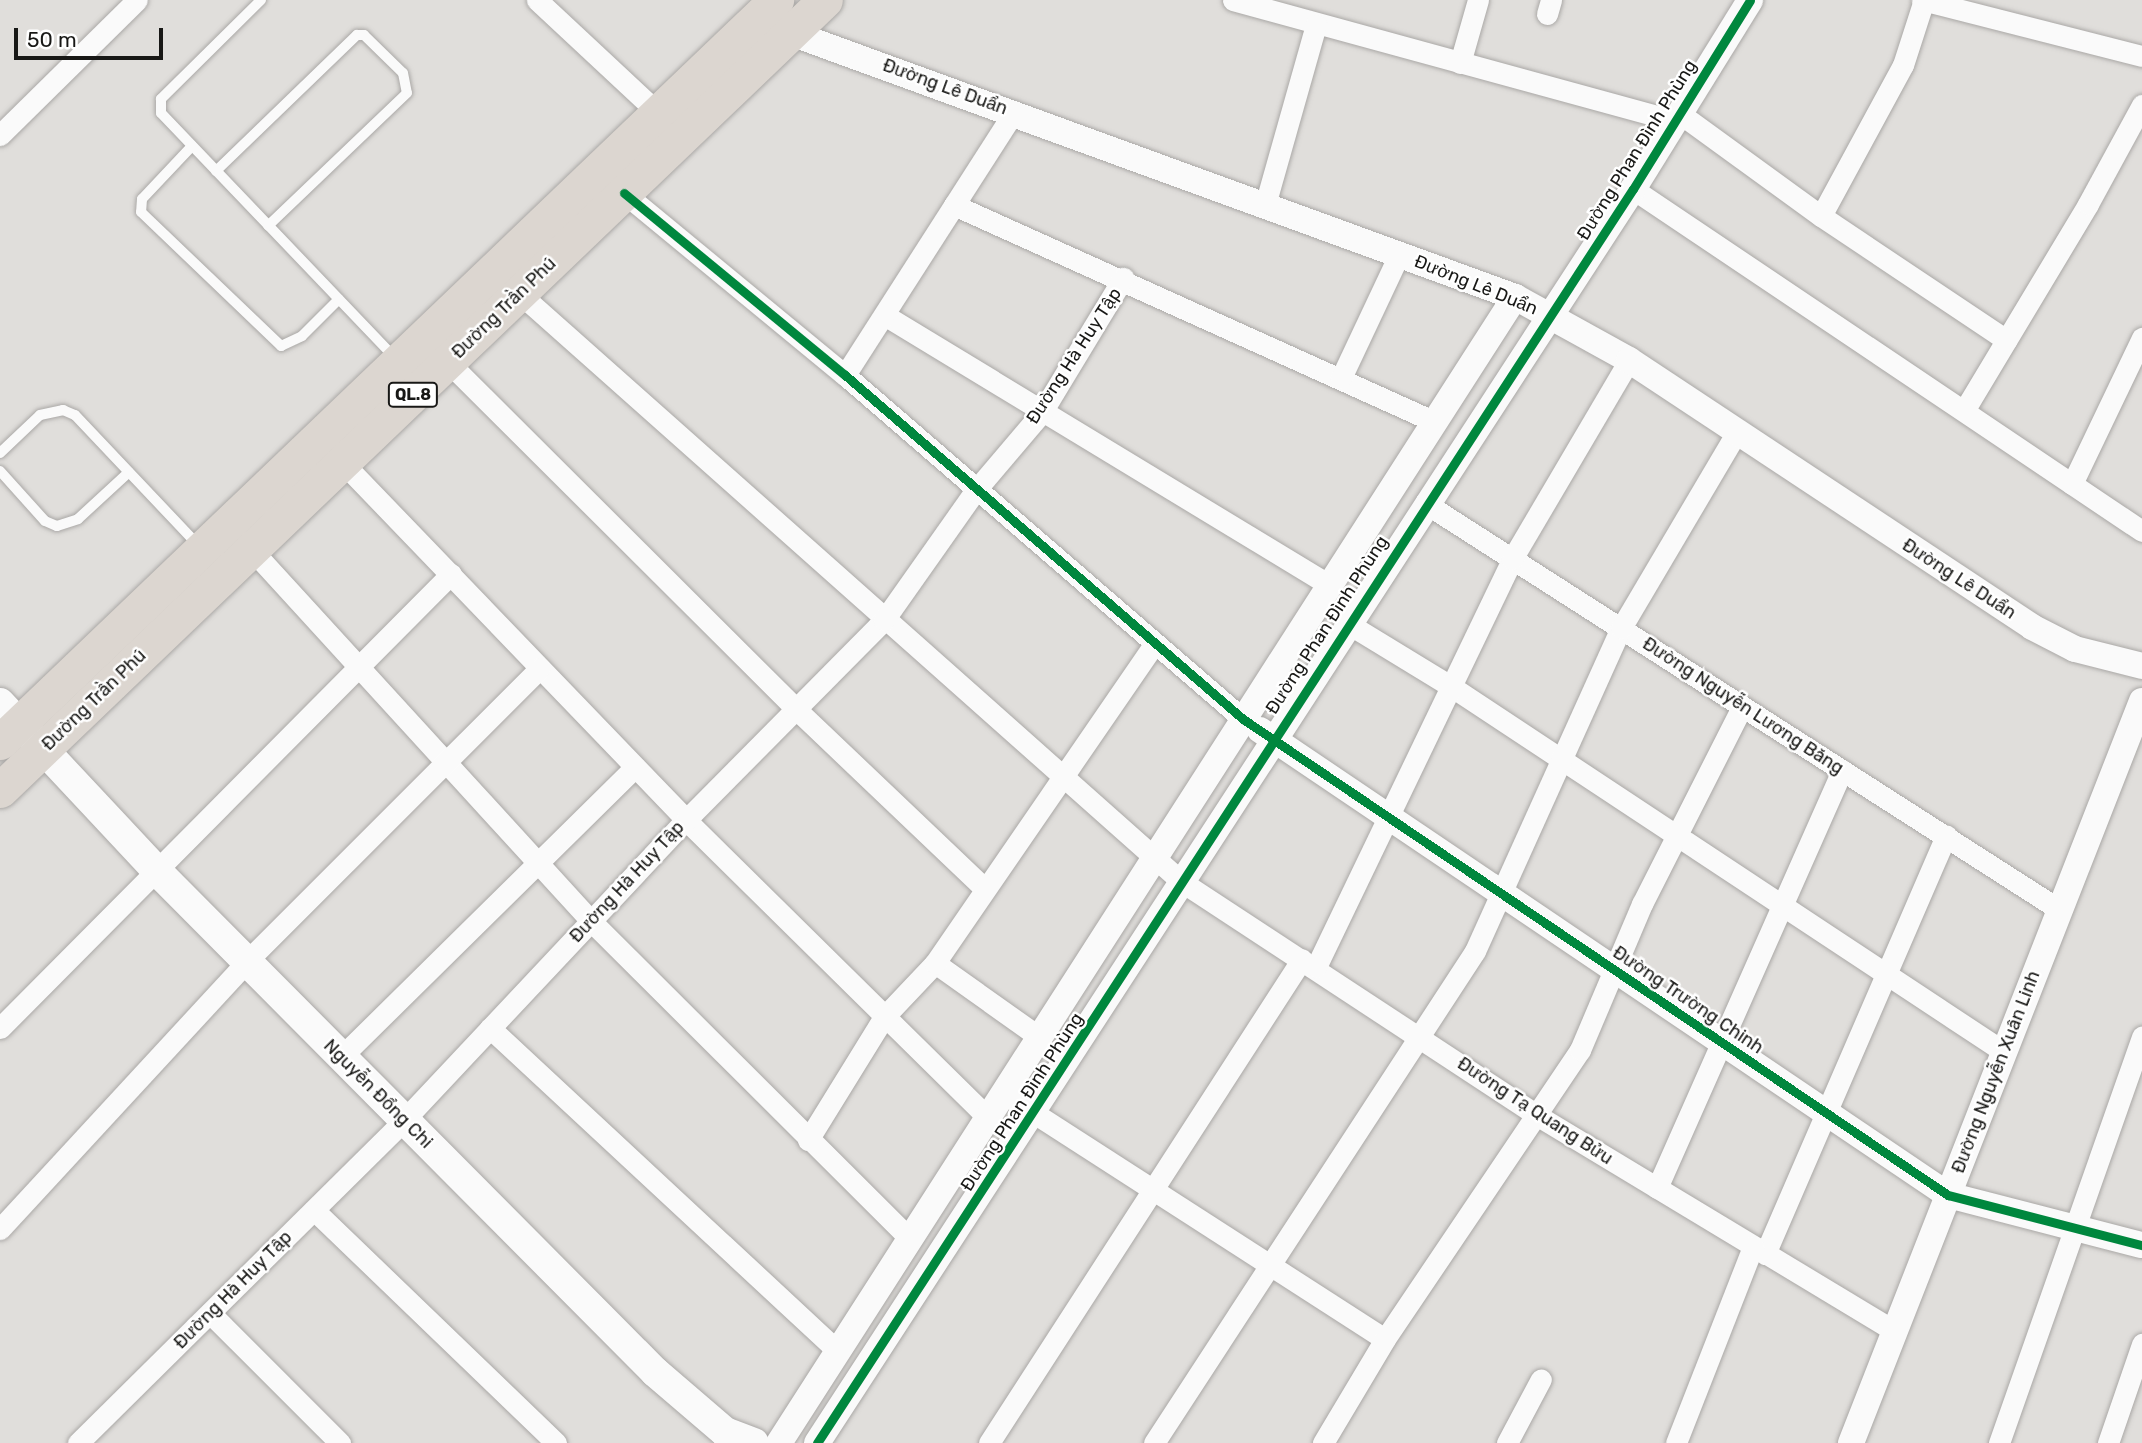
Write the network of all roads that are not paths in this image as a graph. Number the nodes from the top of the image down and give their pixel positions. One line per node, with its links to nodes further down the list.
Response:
1 (138, 0): 18 (street)
2 (261, 0): 19 (lane)
3 (537, 0): 16 (street)
4 (776, 0): 16 (highway, Đường Trần Phú / QL.8)
5 (825, 0): 11 (highway, Đường Trần Phú / QL.8)
6 (1233, 0): 10 (street)
7 (1478, 0): 13 (street)
8 (1750, 0): 17 (street, Đường Phan Đình Phùng)
9 (1934, 1): 12 (street); 25 (street)
10 (1316, 25): 13 (street); 24 (street)
11 (791, 33): 15 (street, Đường Lê Duẩn); 22 (highway, Đường Trần Phú / QL.8)
12 (2142, 56)
13 (1460, 63): 17 (street)
14 (2142, 105): 35 (street)
15 (1014, 112): 23 (street); 24 (street, Đường Lê Duẩn)
16 (658, 113): 38 (highway, Đường Trần Phú / QL.8)
17 (1676, 117): 21 (street, Đường Phan Đình Phùng); 25 (street)
18 (0, 135)
19 (192, 146): 20 (lane); 31 (lane)
20 (216, 171): 26 (lane); 26 (lane)
21 (1633, 189): 32 (street, Đường Phan Đình Phùng); 41 (street)
22 (624, 193): 29 (highway, Đường Trần Phú / QL.8); 39 (street)
23 (954, 205): 28 (street); 33 (street)
24 (1265, 205): 27 (street, Đường Lê Duẩn)
25 (1821, 216): 35 (street)
26 (268, 226): 31 (lane)
27 (1399, 255): 30 (street, Đường Lê Duẩn); 40 (street)
28 (1124, 278): 40 (street); 42 (street, Đường Hà Huy Tập)
29 (519, 293): 37 (highway, Đường Trần Phú / QL.8); 58 (street, Đường Tạ Quang Bửu)
30 (1515, 297): 32 (street, Đường Lê Duẩn); 43 (street, Đường Phan Đình Phùng)
31 (339, 299): 38 (lane)
32 (1550, 315): 36 (street, Đường Lê Duẩn); 51 (street, Đường Phan Đình Phùng)
33 (886, 316): 39 (street); 42 (street)
34 (2142, 338): 49 (street)
35 (2006, 340): 41 (street)
36 (1629, 360): 44 (street, Đường Lê Duẩn); 55 (street)
37 (447, 361): 46 (highway, Đường Trần Phú / QL.8); 68 (street)
38 (399, 362): 53 (highway, Đường Trần Phú / QL.8)
39 (845, 376): 50 (street)
40 (1341, 378): 43 (street)
41 (1965, 409): 49 (street)
42 (1042, 412): 50 (street, Đường Hà Huy Tập); 57 (street)
43 (1435, 422): 57 (street, Đường Phan Đình Phùng)
44 (1737, 432): 60 (street); 63 (street, Đường Lê Duẩn)
45 (0, 453): 48 (lane)
46 (342, 462): 54 (highway, Đường Trần Phú / QL.8); 56 (street)
47 (0, 471): 48 (lane)
48 (129, 472): 53 (lane)
49 (2072, 484): 52 (street)
50 (975, 491): 58 (street, Đường Hà Huy Tập); 61 (street)
51 (1425, 503): 55 (street, Đường Nguyễn Lương Băng); 59 (street, Đường Phan Đình Phùng)
52 (2142, 531)
53 (202, 549): 70 (highway, Đường Trần Phú / QL.8)
54 (251, 549): 62 (street); 72 (highway, Đường Trần Phú / QL.8)
55 (1513, 559): 60 (street, Đường Nguyễn Lương Băng); 65 (street)
56 (451, 575): 62 (street); 64 (street)
57 (1331, 586): 69 (street, Đường Phan Đình Phùng)
58 (884, 620): 68 (street, Đường Hà Huy Tập); 77 (street, Đường Tạ Quang Bửu)
59 (1347, 622): 65 (street); 71 (street, Đường Phan Đình Phùng)
60 (1621, 628): 67 (street, Đường Nguyễn Lương Băng); 73 (street)
61 (1154, 644): 69 (street); 77 (street)
62 (361, 666): 74 (street); 85 (street)
63 (2142, 666)
64 (540, 668): 74 (street); 75 (street)
65 (1452, 687): 73 (street); 79 (street)
66 (2142, 701): 90 (street, Đường Nguyễn Xuân Linh)
67 (1742, 707): 76 (street, Đường Nguyễn Lương Băng); 82 (street)
68 (796, 709): 80 (street, Đường Hà Huy Tập); 87 (street)
69 (1243, 719): 71 (street, Đường Trường Chinh); 83 (street, Đường Phan Đình Phùng)
70 (7, 723): 72 (main road, Nguyễn Đổng Chi)
71 (1273, 739): 79 (street, Đường Trường Chinh); 86 (street, Đường Phan Đình Phùng)
72 (43, 748): 78 (highway, Đường Trần Phú / QL.8); 85 (main road, Nguyễn Đổng Chi)
73 (1561, 759): 82 (street); 88 (street)
74 (444, 764): 84 (street); 92 (street)
75 (635, 767): 80 (street); 84 (street)
76 (1842, 770): 81 (street, Đường Nguyễn Lương Băng); 89 (street)
77 (1065, 779): 83 (street, Đường Tạ Quang Bửu); 87 (street)
78 (0, 790)
79 (1391, 818): 88 (street, Đường Trường Chinh); 94 (street)
80 (686, 820): 91 (street, Đường Hà Huy Tập); 97 (street)
81 (1945, 836): 90 (street, Đường Nguyễn Lương Băng); 96 (street)
82 (1674, 837): 89 (street); 95 (street)
83 (1155, 857): 86 (street, Đường Tạ Quang Bửu); 102 (street, Đường Phan Đình Phùng)
84 (538, 863): 91 (street); 105 (street)
85 (158, 872): 92 (main road, Nguyễn Đổng Chi); 98 (street)
86 (1182, 882): 94 (street, Đường Tạ Quang Bửu); 107 (street, Đường Phan Đình Phùng)
87 (983, 887): 93 (street)
88 (1501, 893): 95 (street, Đường Trường Chinh); 100 (street)
89 (1781, 905): 96 (street); 103 (street)
90 (2060, 910): 104 (street, Đường Nguyễn Xuân Linh)
91 (591, 920): 99 (street, Đường Hà Huy Tập); 112 (street)
92 (247, 961): 105 (main road, Nguyễn Đổng Chi); 118 (street)
93 (935, 963): 97 (street); 102 (street)
94 (1309, 963): 100 (street, Đường Tạ Quang Bửu); 114 (street)
95 (1612, 968): 103 (street, Đường Trường Chinh); 109 (street)
96 (1885, 973): 104 (street); 108 (street)
97 (884, 1017): 110 (street); 112 (street)
98 (0, 1028)
99 (490, 1028): 111 (street, Đường Hà Huy Tập); 127 (street)
100 (1420, 1035): 109 (street, Đường Tạ Quang Bửu); 122 (street)
101 (2142, 1036): 117 (street)
102 (1039, 1037): 106 (street, Đường Phan Đình Phùng)
103 (1722, 1042): 108 (street, Đường Trường Chinh); 113 (street)
104 (2004, 1052): 115 (street, Đường Nguyễn Xuân Linh)
105 (341, 1057): 111 (main road, Nguyễn Đổng Chi)
106 (1003, 1093): 107 (street); 110 (street, Đường Phan Đình Phùng)
107 (1036, 1112): 114 (street); 134 (street, Đường Phan Đình Phùng)
108 (1827, 1113): 115 (street, Đường Trường Chinh); 121 (street)
109 (1538, 1116): 113 (street, Đường Tạ Quang Bửu); 125 (street)
110 (987, 1117): 119 (street, Đường Phan Đình Phùng)
111 (404, 1120): 116 (street, Đường Hà Huy Tập); 132 (main road, Nguyễn Đổng Chi)
112 (808, 1140): 119 (street)
113 (1657, 1188): 121 (street, Đường Tạ Quang Bửu)
114 (1154, 1189): 122 (street); 135 (street)
115 (1948, 1195): 117 (street, Đường Trường Chinh); 124 (street, Đường Nguyễn Xuân Linh)
116 (314, 1210): 123 (street, Đường Hà Huy Tập); 131 (street)
117 (2075, 1228): 120 (street, Đường Trường Chinh); 141 (street)
118 (0, 1229)
119 (909, 1239): 127 (street, Đường Phan Đình Phùng)
120 (2142, 1245)
121 (1759, 1251): 124 (street, Đường Tạ Quang Bửu); 139 (street)
122 (1269, 1263): 125 (street); 136 (street)
123 (209, 1313): 129 (street, Đường Hà Huy Tập); 130 (street)
124 (1895, 1331): 140 (street, Đường Nguyễn Xuân Linh)
125 (1385, 1339): 137 (street)
126 (2142, 1344): 142 (street)
127 (837, 1352): 133 (street, Đường Phan Đình Phùng)
128 (1541, 1379): 138 (street)
129 (78, 1443)
130 (340, 1443)
131 (556, 1443)
132 (754, 1443)
133 (779, 1443)
134 (817, 1443)
135 (989, 1443)
136 (1154, 1443)
137 (1323, 1443)
138 (1507, 1443)
139 (1676, 1443)
140 (1851, 1443)
141 (1999, 1443)
142 (2108, 1443)

